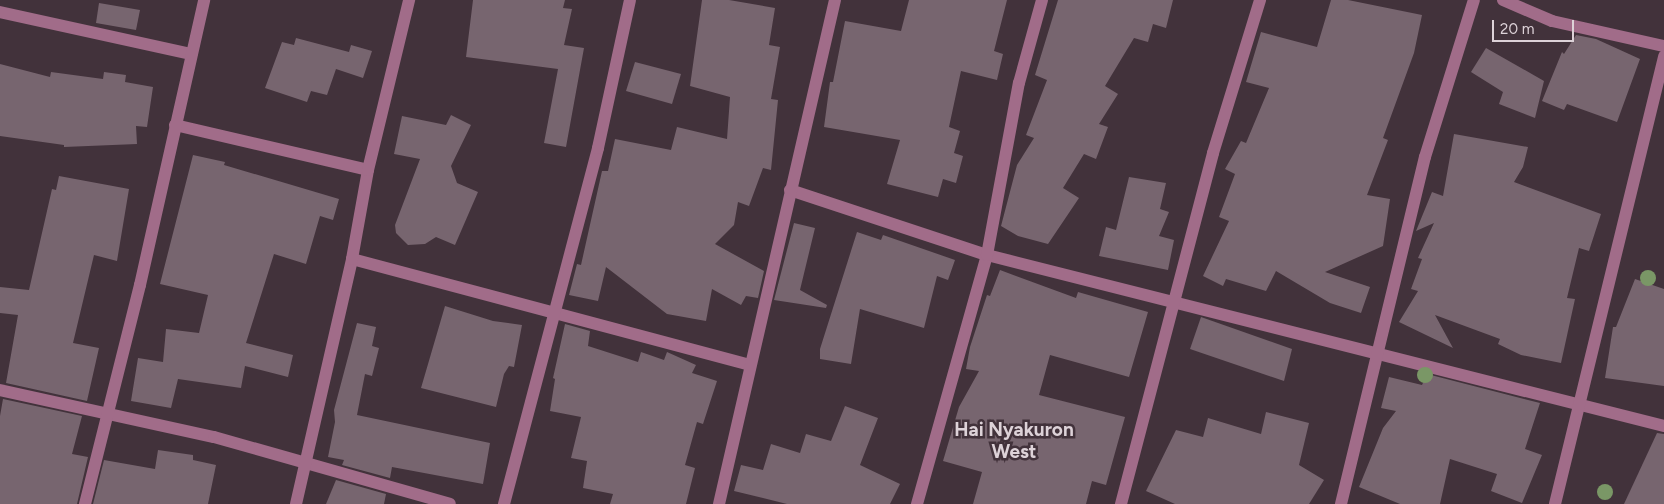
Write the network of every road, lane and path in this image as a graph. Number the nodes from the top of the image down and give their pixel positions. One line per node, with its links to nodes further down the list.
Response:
1 (204, 0): 11 (street)
2 (409, 0): 14 (street)
3 (630, 0): 19 (street)
4 (835, 0): 15 (street)
5 (1042, 0): 16 (street)
6 (1260, 0): 18 (street)
7 (1474, 0): 20 (street)
8 (1503, 0): 10 (street)
9 (0, 12): 11 (street)
10 (1664, 46)
11 (191, 54): 13 (street)
12 (1664, 56): 23 (street)
13 (175, 125): 14 (street); 24 (street)
14 (368, 170): 17 (street)
15 (790, 190): 16 (street); 21 (street)
16 (987, 255): 18 (street); 32 (street)
17 (352, 259): 19 (street); 26 (street)
18 (1173, 304): 20 (street); 33 (street)
19 (556, 312): 21 (street); 30 (street)
20 (1377, 353): 23 (street); 34 (street)
21 (750, 365): 31 (street)
22 (0, 390): 24 (street)
23 (1581, 407): 25 (street); 35 (street)
24 (109, 413): 26 (street); 27 (street)
25 (1664, 426)
26 (305, 462): 28 (street); 29 (street)
27 (85, 504)
28 (296, 504)
29 (450, 504)
30 (504, 504)
31 (719, 504)
32 (917, 504)
33 (1121, 504)
34 (1341, 504)
35 (1555, 504)

